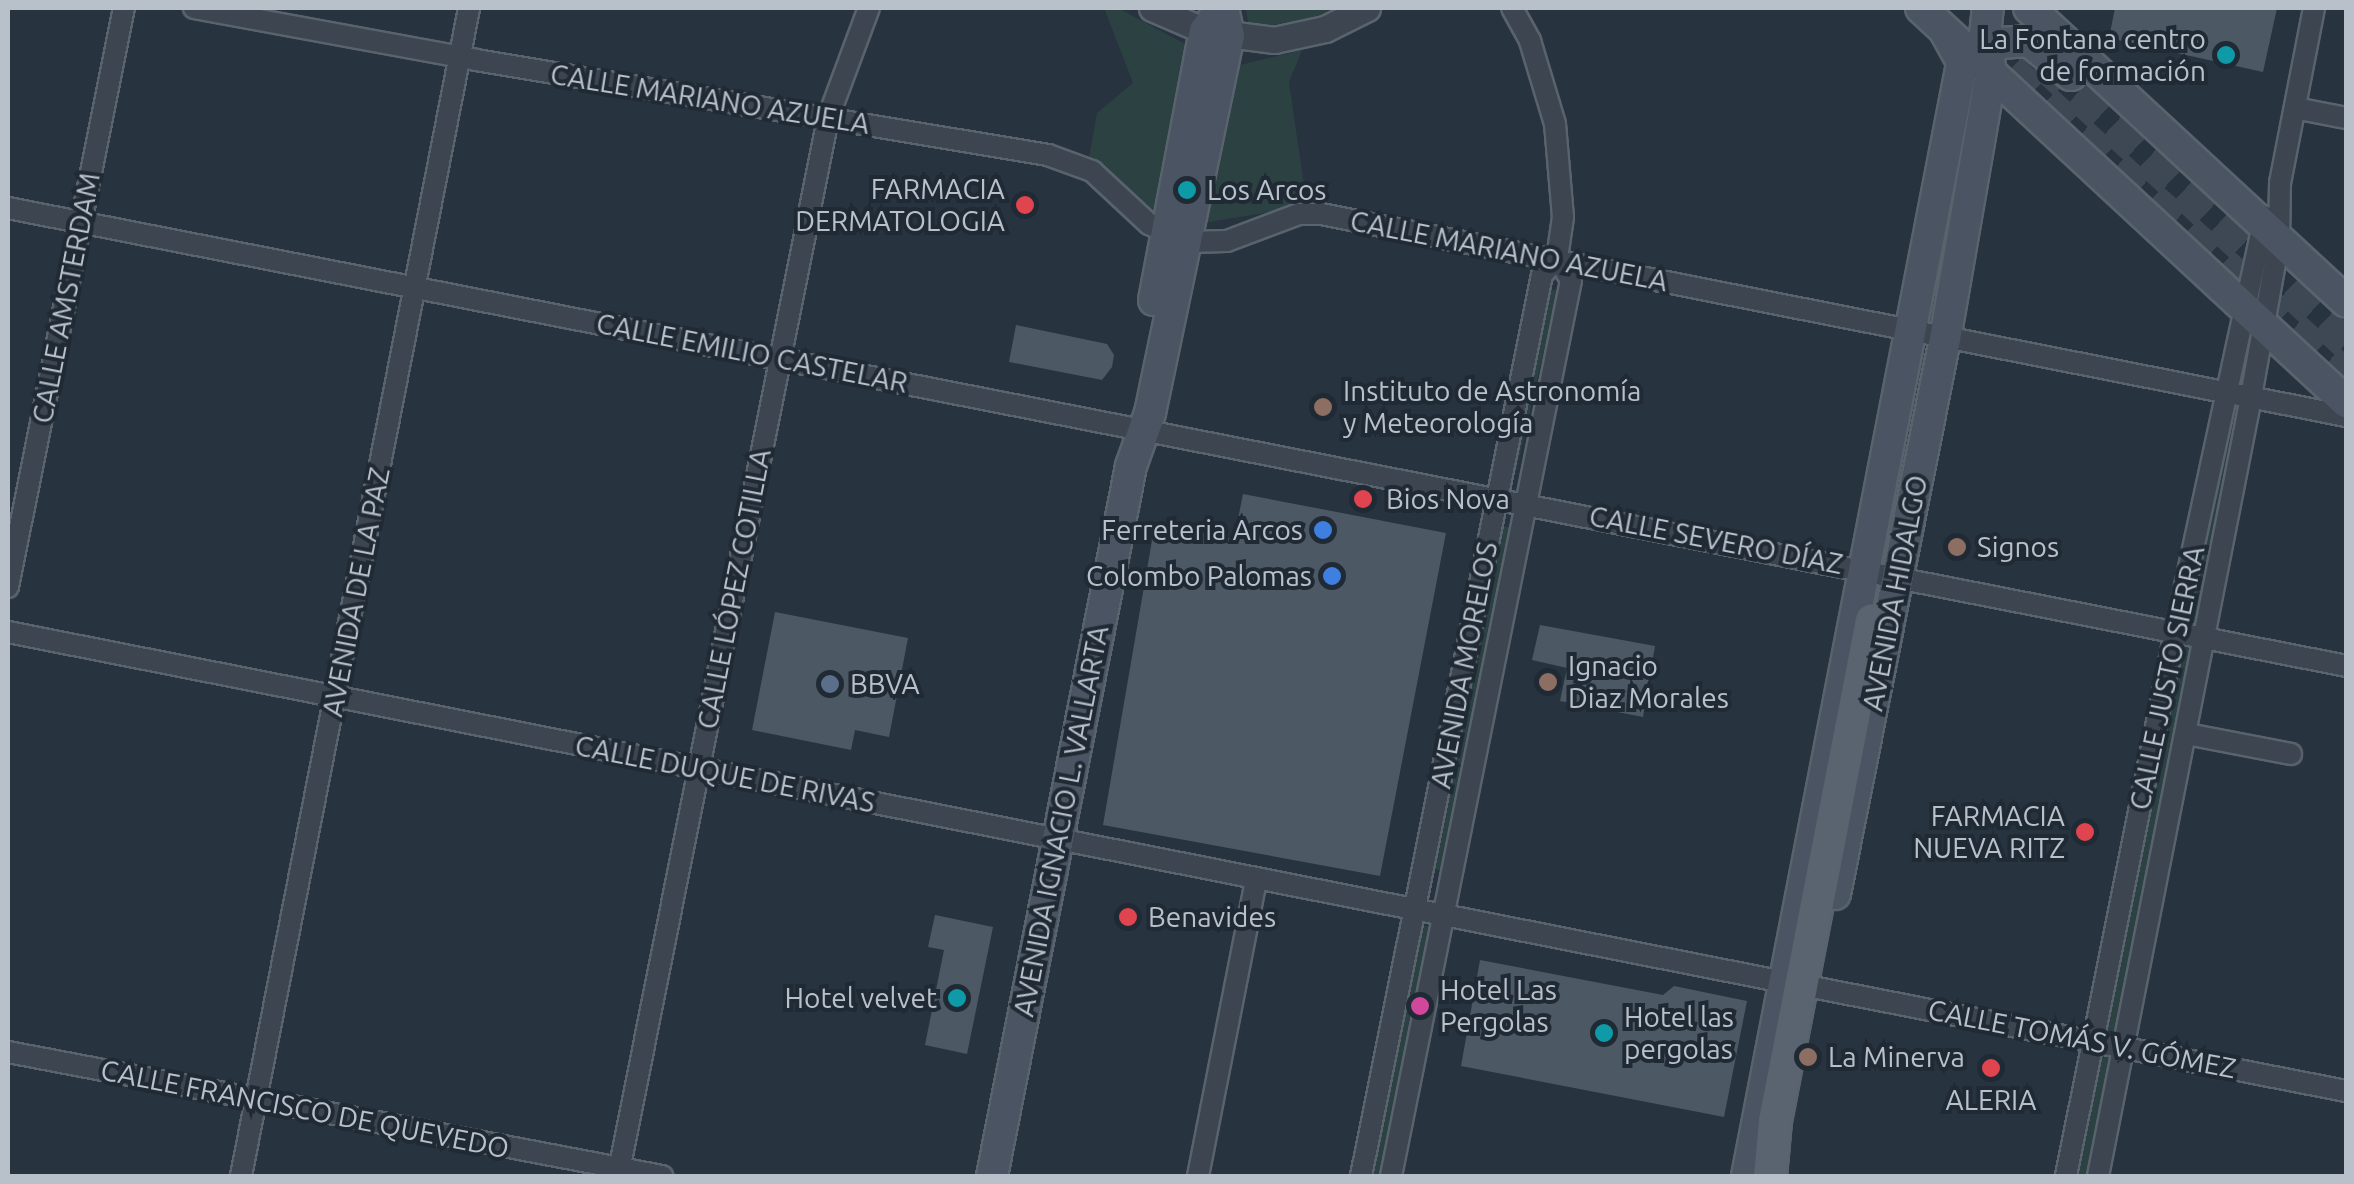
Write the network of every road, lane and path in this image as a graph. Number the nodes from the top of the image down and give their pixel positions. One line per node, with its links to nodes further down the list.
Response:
1 (124, 8): 21 (street, CALLE AMSTERDAM)
2 (194, 8): 14 (street, CALLE MARIANO AZUELA)
3 (469, 8): 14 (street, AVENIDA DE LA PAZ)
4 (869, 8): 17 (street, CALLE LÓPEZ COTILLA)
5 (1152, 8): 12 (street)
6 (1367, 8): 12 (street)
7 (1512, 8): 24 (street)
8 (1921, 8): 13 (main road)
9 (1988, 8): 15 (main road, AVENIDA HIDALGO)
10 (2028, 8): 19 (main road)
11 (2314, 8): 16 (street, CALLE JUSTO SIERRA)
12 (1220, 21): 23 (main road, AVENIDA IGNACIO L. VALLARTA)
13 (1945, 30): 15 (main road); 28 (main road, AVENIDA HIDALGO)
14 (460, 57): 17 (street, CALLE MARIANO AZUELA); 25 (street, AVENIDA DE LA PAZ)
15 (1989, 63): 19 (main road); 27 (main road); 29 (main road, AVENIDA HIDALGO)
16 (2294, 108): 18 (street); 22 (street, CALLE JUSTO SIERRA)
17 (828, 118): 23 (street, CALLE MARIANO AZUELA); 30 (street, CALLE LÓPEZ COTILLA)
18 (2346, 118)
19 (2169, 138): 22 (main road)
20 (8, 208): 21 (street, CALLE EMILIO CASTELAR)
21 (82, 222): 25 (street, CALLE EMILIO CASTELAR); 40 (street, CALLE AMSTERDAM)
22 (2270, 232): 26 (main road); 27 (street, CALLE JUSTO SIERRA)
23 (1177, 239): 24 (street, CALLE MARIANO AZUELA); 35 (main road, AVENIDA IGNACIO L. VALLARTA)
24 (1557, 258): 28 (street, CALLE MARIANO AZUELA); 36 (street, AVENIDA MORELOS); 37 (street, AVENIDA MORELOS)
25 (416, 288): 30 (street, CALLE EMILIO CASTELAR); 46 (street, AVENIDA DE LA PAZ)
26 (2346, 302)
27 (2254, 316): 31 (street, CALLE JUSTO SIERRA); 32 (street, CALLE JUSTO SIERRA); 33 (main road)
28 (1910, 332): 29 (street, CALLE MARIANO AZUELA); 38 (main road, AVENIDA HIDALGO)
29 (1945, 339): 31 (street, CALLE MARIANO AZUELA); 39 (main road, AVENIDA HIDALGO)
30 (780, 358): 35 (street, CALLE EMILIO CASTELAR); 49 (street, CALLE LÓPEZ COTILLA)
31 (2228, 392): 32 (street, CALLE MARIANO AZUELA); 43 (street, CALLE JUSTO SIERRA)
32 (2251, 396): 34 (street, CALLE MARIANO AZUELA); 44 (street, CALLE JUSTO SIERRA)
33 (2346, 402)
34 (2346, 416)
35 (1138, 428): 36 (street, CALLE EMILIO CASTELAR); 50 (main road, AVENIDA IGNACIO L. VALLARTA)
36 (1498, 497): 37 (street, CALLE SEVERO DÍAZ); 52 (street, AVENIDA MORELOS)
37 (1526, 503): 38 (street, CALLE SEVERO DÍAZ); 53 (street, AVENIDA MORELOS)
38 (1863, 568): 39 (street, CALLE SEVERO DÍAZ); 54 (main road, AVENIDA HIDALGO)
39 (1898, 576): 43 (street, CALLE SEVERO DÍAZ); 55 (main road, AVENIDA HIDALGO)
40 (8, 588)
41 (1872, 620): 61 (main road)
42 (8, 632): 46 (street, CALLE DUQUE DE RIVAS)
43 (2175, 632): 44 (street, CALLE SEVERO DÍAZ); 56 (street, CALLE JUSTO SIERRA)
44 (2206, 638): 45 (street, CALLE SEVERO DÍAZ); 47 (street, CALLE JUSTO SIERRA)
45 (2346, 666)
46 (336, 697): 49 (street, CALLE DUQUE DE RIVAS); 60 (street, AVENIDA DE LA PAZ)
47 (2187, 734): 48 (street); 57 (street, CALLE JUSTO SIERRA)
48 (2291, 754)
49 (699, 769): 50 (street, CALLE DUQUE DE RIVAS); 62 (street, CALLE LÓPEZ COTILLA)
50 (1058, 840): 51 (street, CALLE DUQUE DE RIVAS); 65 (main road, AVENIDA IGNACIO L. VALLARTA)
51 (1256, 879): 52 (street, CALLE DUQUE DE RIVAS); 66 (street)
52 (1415, 910): 53 (street, CALLE DUQUE DE RIVAS); 67 (street, AVENIDA MORELOS)
53 (1443, 916): 54 (street); 68 (street, AVENIDA MORELOS)
54 (1784, 982): 69 (main road, AVENIDA HIDALGO)
55 (1817, 988): 56 (street, CALLE TOMÁS V. GÓMEZ); 72 (main road, AVENIDA HIDALGO)
56 (2094, 1042): 57 (street, CALLE TOMÁS V. GÓMEZ); 73 (street, CALLE JUSTO SIERRA)
57 (2124, 1047): 59 (street, CALLE TOMÁS V. GÓMEZ); 74 (street, CALLE JUSTO SIERRA)
58 (8, 1052): 60 (street, CALLE FRANCISCO DE QUEVEDO)
59 (2346, 1090)
60 (256, 1100): 62 (street, CALLE FRANCISCO DE QUEVEDO); 63 (street, AVENIDA DE LA PAZ)
61 (1775, 1121): 70 (main road); 71 (main road)
62 (619, 1172): 64 (street, CALLE FRANCISCO DE QUEVEDO)
63 (241, 1176)
64 (662, 1176)
65 (992, 1176)
66 (1198, 1176)
67 (1362, 1176)
68 (1391, 1176)
69 (1747, 1176)
70 (1758, 1176)
71 (1770, 1176)
72 (1779, 1176)
73 (2066, 1176)
74 (2098, 1176)

